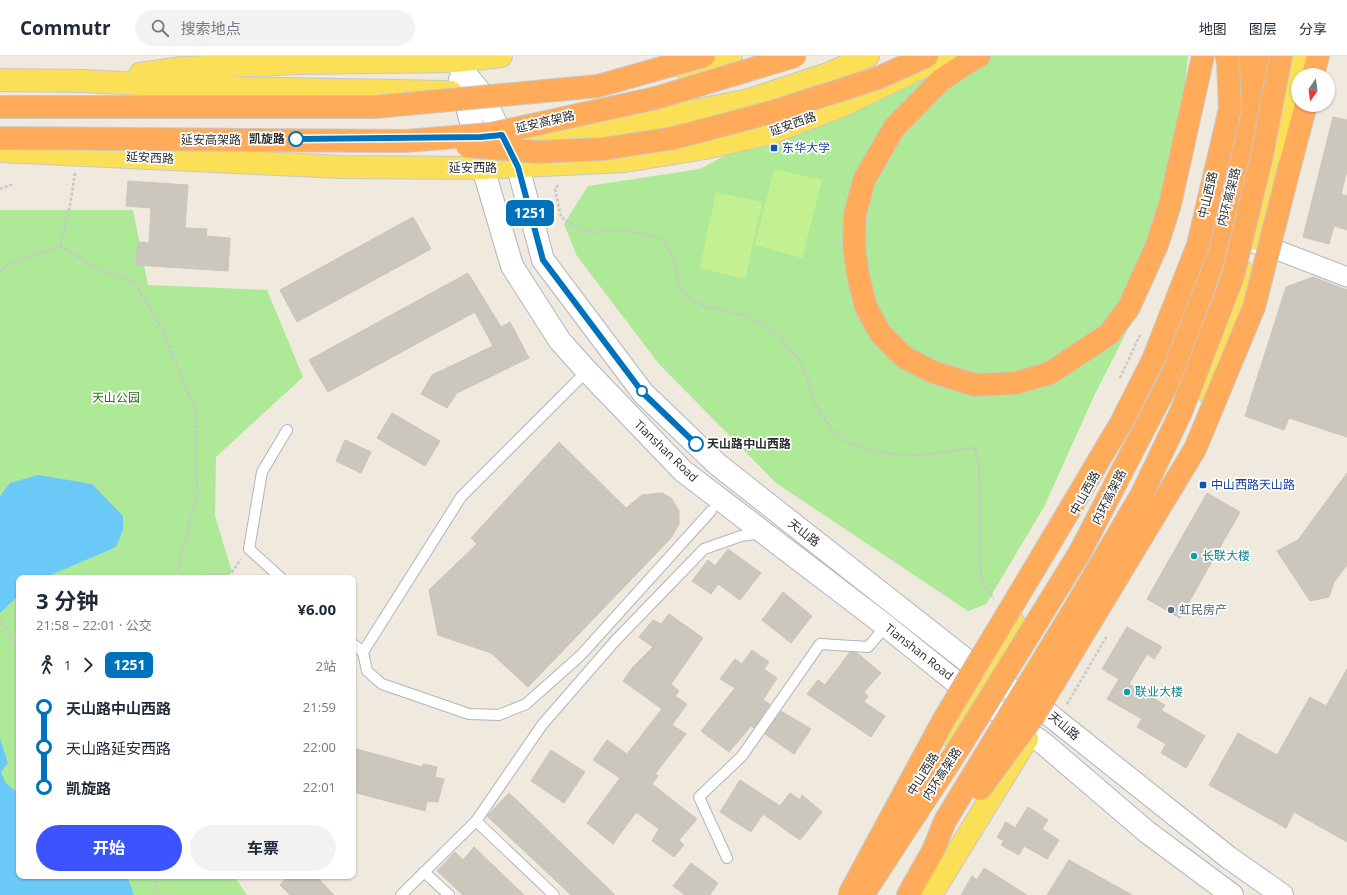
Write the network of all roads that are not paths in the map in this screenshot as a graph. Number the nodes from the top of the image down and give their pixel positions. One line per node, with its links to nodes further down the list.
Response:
1 (502, 56): 17 (main road)
2 (704, 56): 26 (highway, bridge)
3 (731, 56): 24 (main road)
4 (795, 56): 32 (highway, 延安高架路, bridge)
5 (868, 56): 20 (main road, 延安西路)
6 (928, 56): 32 (highway, bridge)
7 (945, 56): 21 (main road, 延安西路)
8 (979, 56): 9 (highway)
9 (1203, 56)
10 (1226, 56): 27 (highway, bridge)
11 (1241, 56): 27 (highway, bridge); 39 (main road, 中山西路)
12 (1258, 56): 60 (highway, 内环高架路, bridge)
13 (1281, 56): 53 (highway, 内环高架路, bridge)
14 (1285, 56): 37 (main road)
15 (1305, 56): 18 (main road)
16 (1318, 56): 19 (highway)
17 (455, 61): 23 (main road); 24 (main road, 天山路)
18 (1301, 68)
19 (1315, 68)
20 (828, 74): 21 (main road, 延安西路); 29 (main road, 延安西路)
21 (902, 77): 35 (main road, 延安西路)
22 (0, 80): 23 (main road)
23 (83, 81): 24 (main road)
24 (472, 92): 29 (main road, 天山路); 30 (main road, Tianshan Road)
25 (1291, 103): 37 (main road)
26 (0, 106)
27 (1230, 109): 39 (highway, bridge)
28 (1304, 112): 53 (highway, bridge)
29 (502, 135): 30 (main road, 延安西路); 35 (main road, 天山路)
30 (475, 137): 34 (main road, 延安西路); 36 (main road, Tianshan Road)
31 (0, 138): 32 (highway, 延安高架路, bridge)
32 (406, 141)
33 (0, 151): 34 (main road, 延安西路)
34 (31, 152): 36 (main road, 延安西路)
35 (518, 167): 36 (main road, 延安西路); 48 (main road, 天山路)
36 (483, 168): 40 (main road, Tianshan Road)
37 (1251, 243): 38 (street); 50 (main road)
38 (1347, 277)
39 (1149, 367): 48 (main road, 中山西路); 59 (highway, bridge)
40 (587, 371): 43 (main road, Tianshan Road); 47 (lane)
41 (287, 430): 44 (lane)
42 (711, 511): 47 (lane)
43 (764, 533): 45 (main road, Tianshan Road); 52 (lane)
44 (278, 575)
45 (886, 626): 49 (main road, Tianshan Road); 54 (lane)
46 (356, 647): 47 (lane)
47 (362, 652)
48 (986, 673): 49 (main road, 中山西路); 50 (main road, 天山路)
49 (973, 693): 51 (main road, Tianshan Road); 59 (main road, 中山西路)
50 (1045, 711): 51 (main road); 64 (main road, 天山路)
51 (1030, 735): 62 (main road); 63 (main road)
52 (476, 821): 55 (lane); 58 (lane)
53 (933, 851): 61 (highway, 内环高架路)
54 (727, 858)
55 (424, 872): 56 (lane); 57 (lane)
56 (401, 895)
57 (448, 895)
58 (554, 895)
59 (848, 895)
60 (863, 895)
61 (908, 895)
62 (931, 895)
63 (1232, 895)
64 (1282, 895)

